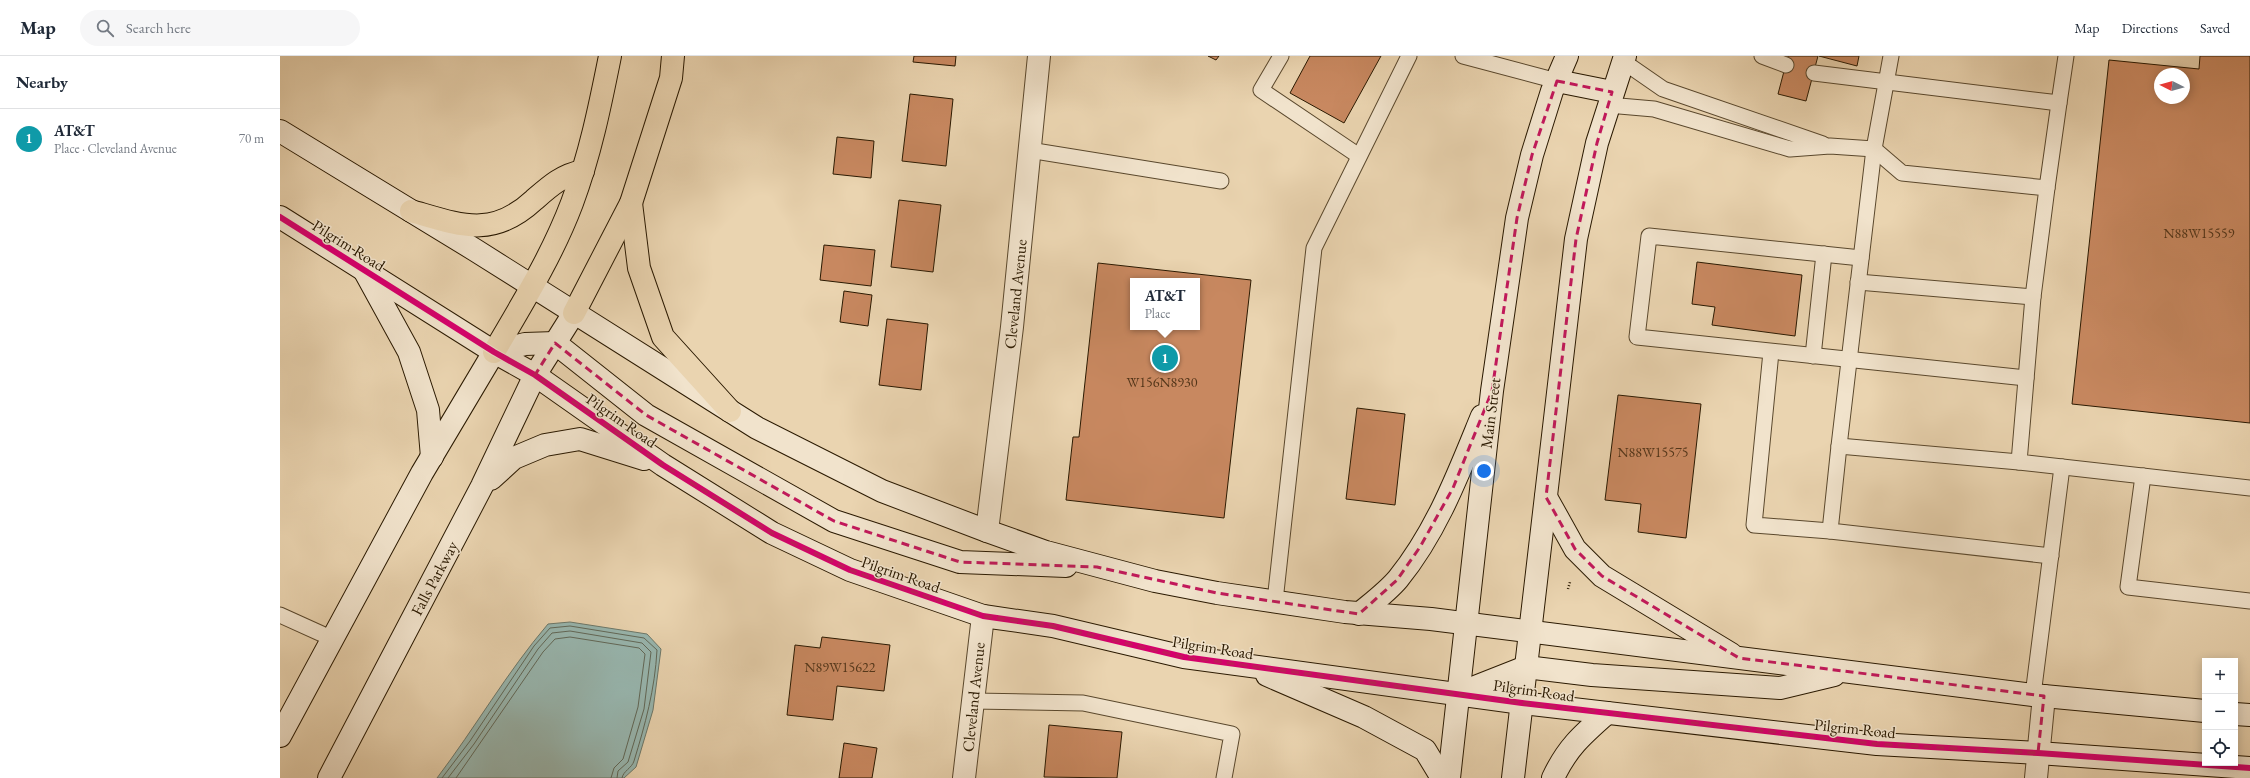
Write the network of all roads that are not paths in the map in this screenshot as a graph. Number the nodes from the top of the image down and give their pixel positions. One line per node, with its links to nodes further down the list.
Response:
1 (610, 56): 23 (highway)
2 (673, 56): 26 (highway)
3 (1039, 56): 21 (street, Cleveland Avenue)
4 (1281, 56): 22 (lane)
5 (1409, 56): 22 (lane)
6 (1463, 56): 14 (lane)
7 (1567, 56): 14 (street, Main Street)
8 (1762, 56): 12 (lane)
9 (1891, 56): 15 (lane)
10 (2066, 56): 17 (lane)
11 (1625, 59): 16 (street); 19 (lane)
12 (1786, 65)
13 (1814, 73): 15 (lane)
14 (1557, 81): 16 (street); 43 (street, Main Street)
15 (1886, 82): 17 (lane); 20 (lane)
16 (1610, 98): 19 (lane); 53 (street)
17 (2059, 103): 25 (lane)
18 (280, 131): 27 (street)
19 (1830, 146): 20 (lane)
20 (1874, 149): 25 (lane); 30 (lane)
21 (1029, 150): 24 (lane); 54 (street, Cleveland Avenue)
22 (1359, 156): 58 (lane)
23 (584, 171): 27 (highway); 33 (highway)
24 (1221, 181)
25 (2047, 188): 34 (lane)
26 (631, 203): 35 (highway); 44 (highway)
27 (411, 211): 33 (street)
28 (280, 217): 31 (street, Pilgrim Road)
29 (1824, 254): 30 (lane); 38 (lane); 39 (lane)
30 (1861, 258): 32 (lane)
31 (364, 269): 37 (street, Pilgrim Road); 46 (street)
32 (1858, 282): 34 (lane); 40 (lane)
33 (532, 286): 35 (street); 37 (highway)
34 (2033, 297): 42 (lane)
35 (574, 313): 36 (street, Falls Parkway); 44 (street)
36 (556, 343): 37 (street); 41 (street, Falls Parkway); 57 (street)
37 (494, 352): 41 (street, Pilgrim Road); 46 (street)
38 (1771, 352): 39 (lane); 55 (lane)
39 (1813, 356): 40 (lane)
40 (1849, 360): 42 (lane); 45 (lane)
41 (535, 375): 48 (street, Pilgrim Road); 51 (street, Falls Parkway)
42 (2026, 378): 47 (lane)
43 (1492, 391): 60 (street); 63 (street, Main Street)
44 (730, 411): 54 (street)
45 (1839, 446): 47 (lane); 55 (lane)
46 (432, 458): 65 (street)
47 (2019, 462): 49 (lane)
48 (663, 465): 51 (street); 62 (street, Pilgrim Road)
49 (2062, 467): 50 (lane); 56 (lane)
50 (2143, 476): 52 (lane); 59 (lane)
51 (482, 486): 81 (street, Falls Parkway)
52 (2250, 488)
53 (1546, 497): 64 (street); 66 (street)
54 (987, 532): 57 (street)
55 (1830, 532): 56 (lane)
56 (2051, 556): 71 (lane)
57 (1097, 567): 58 (street)
58 (1275, 602): 60 (street)
59 (2250, 602)
60 (1359, 614): 63 (street)
61 (280, 615): 65 (lane)
62 (982, 616): 67 (street, Pilgrim Road); 72 (street, Cleveland Avenue)
63 (1465, 623): 64 (street); 70 (street, Main Street)
64 (1530, 632): 66 (street); 68 (street)
65 (333, 639): 78 (street)
66 (1739, 658): 69 (street)
67 (1242, 664): 70 (street, Pilgrim Road); 84 (street)
68 (1526, 667): 69 (street); 70 (street); 73 (street)
69 (1848, 672): 71 (street)
70 (1459, 693): 73 (street, Pilgrim Road); 85 (street, Main Street)
71 (2039, 695): 74 (street); 79 (street)
72 (972, 701): 82 (street, Cleveland Avenue); 83 (lane)
73 (1522, 703): 75 (street, Pilgrim Road); 86 (street)
74 (2202, 711)
75 (1607, 713): 79 (street, Pilgrim Road); 87 (street)
76 (2238, 714): 77 (street)
77 (2250, 715)
78 (280, 736)
79 (2038, 753): 80 (street, Pilgrim Road); 88 (street)
80 (2250, 768)
81 (329, 778)
82 (964, 778)
83 (1224, 778)
84 (1442, 778)
85 (1449, 778)
86 (1513, 778)
87 (1553, 778)
88 (2036, 778)

